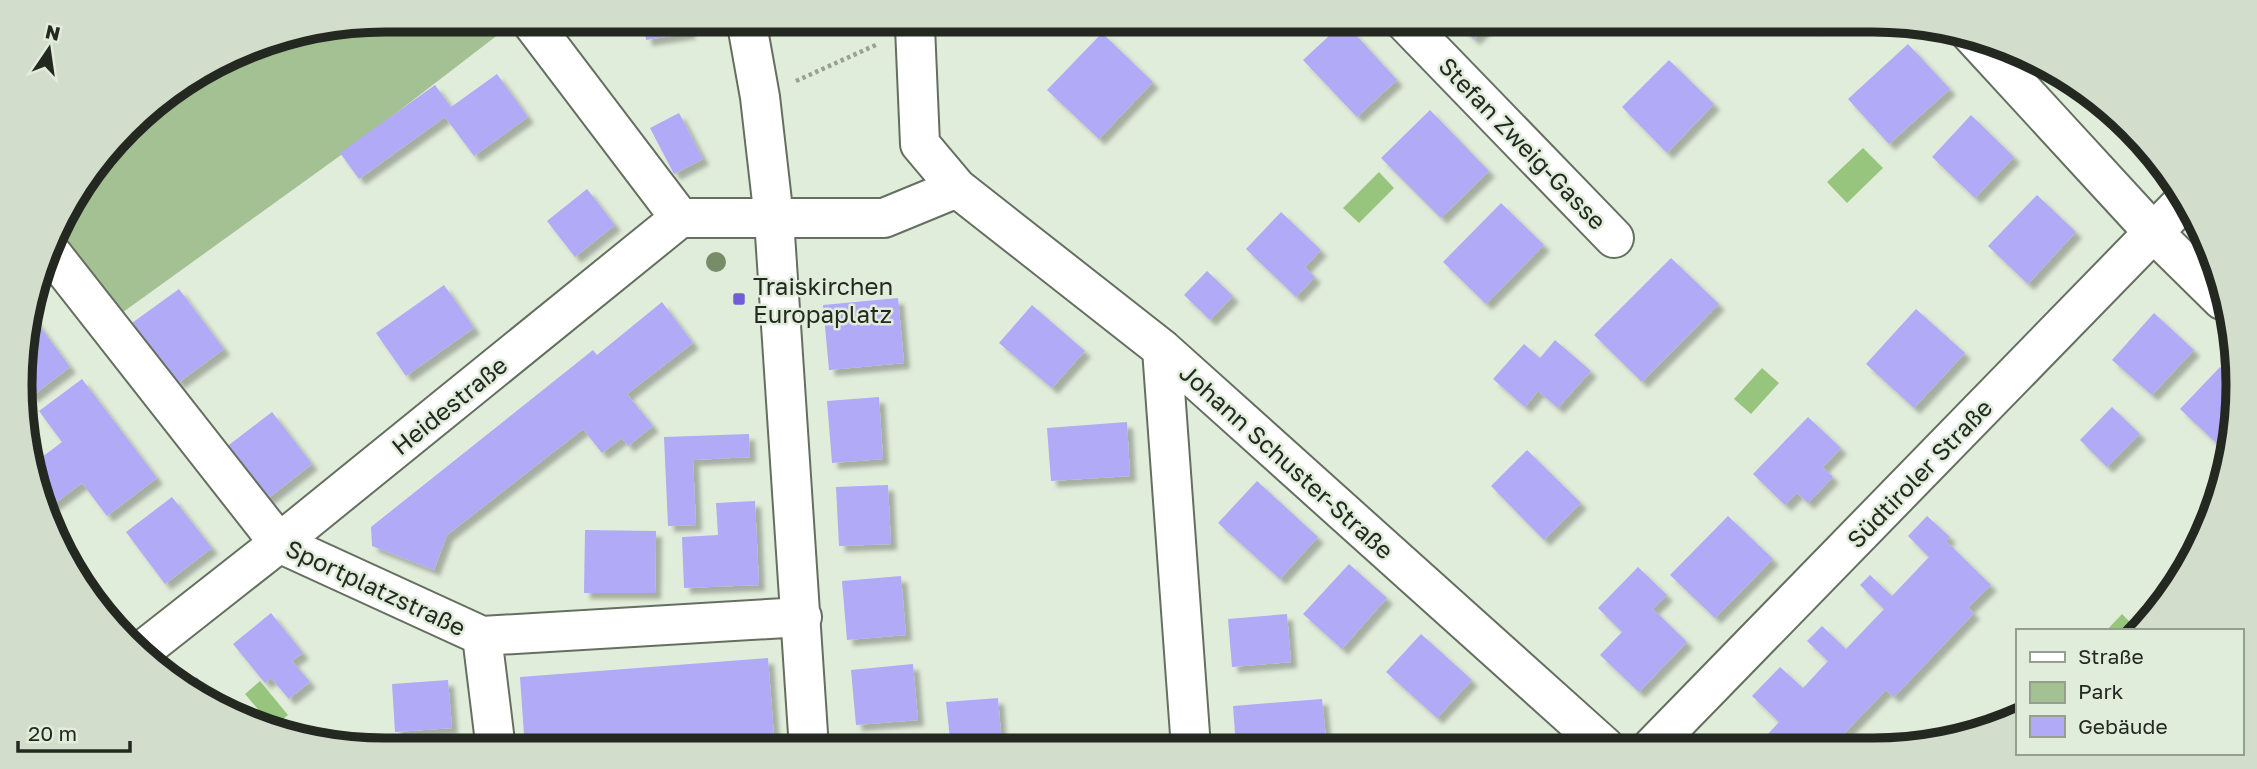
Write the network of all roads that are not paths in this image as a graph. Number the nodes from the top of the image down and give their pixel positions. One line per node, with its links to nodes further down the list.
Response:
1 (539, 32): 8 (street)
2 (748, 32): 9 (street)
3 (917, 32): 6 (street, Johann Schuster-Straße)
4 (1415, 32): 11 (street, Stefan Zweig-Gasse)
5 (1986, 50): 10 (street)
6 (957, 188): 9 (street); 14 (street, Johann Schuster-Straße)
7 (2177, 207): 10 (street, Südtiroler Straße)
8 (680, 218): 9 (street); 15 (street, Heidestraße)
9 (774, 219): 16 (street)
10 (2153, 232): 13 (street); 23 (street, Südtiroler Straße)
11 (1614, 238)
12 (55, 258): 15 (street, Sportplatzstraße)
13 (2212, 290)
14 (1162, 349): 21 (street); 22 (street, Johann Schuster-Straße)
15 (279, 543): 17 (street, Sportplatzstraße); 18 (street, Heidestraße)
16 (802, 617): 17 (street, Sportplatzstraße); 20 (street)
17 (482, 636): 19 (street)
18 (148, 646)
19 (495, 738)
20 (808, 738)
21 (1190, 738)
22 (1595, 738)
23 (1661, 738)

